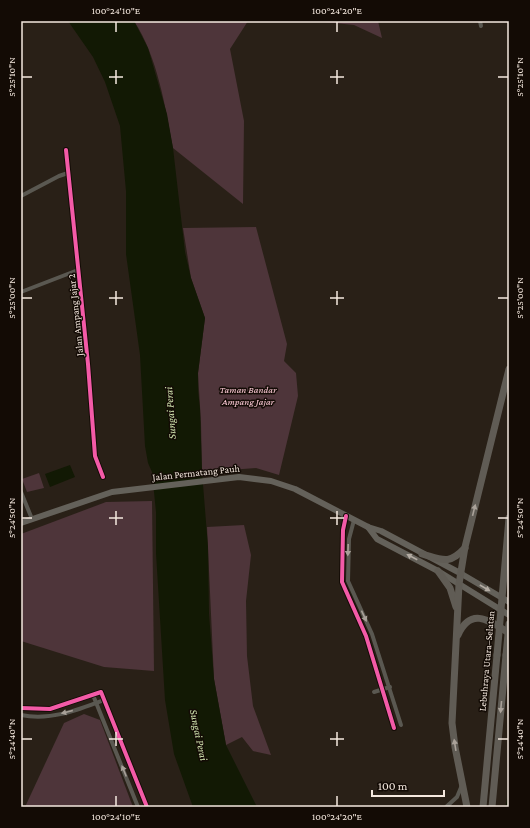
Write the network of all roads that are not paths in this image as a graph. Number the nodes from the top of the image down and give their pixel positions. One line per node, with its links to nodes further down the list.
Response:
1 (480, 21): 2 (street)
2 (481, 26)
3 (66, 150): 4 (street, Jalan Ampang Jajar 2)
4 (68, 173): 5 (street); 6 (street, Jalan Ampang Jajar 2)
5 (21, 196)
6 (78, 270): 7 (street); 9 (street, Jalan Ampang Jajar 2)
7 (21, 292)
8 (509, 369): 17 (highway, one-way to 8)
9 (103, 477)
10 (21, 492): 13 (street)
11 (346, 516): 13 (main road, Jalan Permatang Pauh); 14 (main road, Jalan Permatang Pauh); 28 (street)
12 (509, 518): 45 (highway, Lebuhraya Utara–Selatan, bridge)
13 (32, 519): 15 (main road, Jalan Permatang Pauh)
14 (354, 520): 16 (main road, Jalan Permatang Pauh); 27 (street, one-way to 27)
15 (21, 523)
16 (368, 527): 18 (main road, Jalan Permatang Pauh); 19 (main road, Jalan Permatang Pauh, one-way to 16)
17 (465, 548): 18 (highway); 20 (highway)
18 (422, 554): 20 (main road, Jalan Permatang Pauh)
19 (438, 571): 21 (main road, Jalan Permatang Pauh); 23 (highway)
20 (460, 573): 21 (highway); 22 (main road, Jalan Permatang Pauh, one-way to 22)
21 (459, 584): 23 (highway); 24 (main road, Jalan Permatang Pauh)
22 (509, 602)
23 (458, 613): 29 (highway)
24 (509, 615)
25 (509, 624): 46 (highway, Lebuhraya Utara–Selatan, one-way to 46, bridge)
26 (509, 633): 29 (highway)
27 (372, 634): 28 (street); 30 (street)
28 (366, 636): 31 (street)
29 (457, 637): 40 (highway, one-way to 29)
30 (390, 686): 31 (street); 38 (street)
31 (382, 689): 32 (street); 39 (street)
32 (374, 692)
33 (93, 695): 34 (street); 35 (street); 36 (street)
34 (104, 700): 35 (street); 42 (street)
35 (97, 702): 37 (street, one-way to 37); 41 (street, one-way to 35)
36 (21, 708)
37 (21, 715)
38 (401, 725)
39 (394, 728)
40 (462, 784): 43 (street); 44 (highway)
41 (138, 807)
42 (147, 807)
43 (446, 807)
44 (467, 807)
45 (483, 807)
46 (492, 807)

